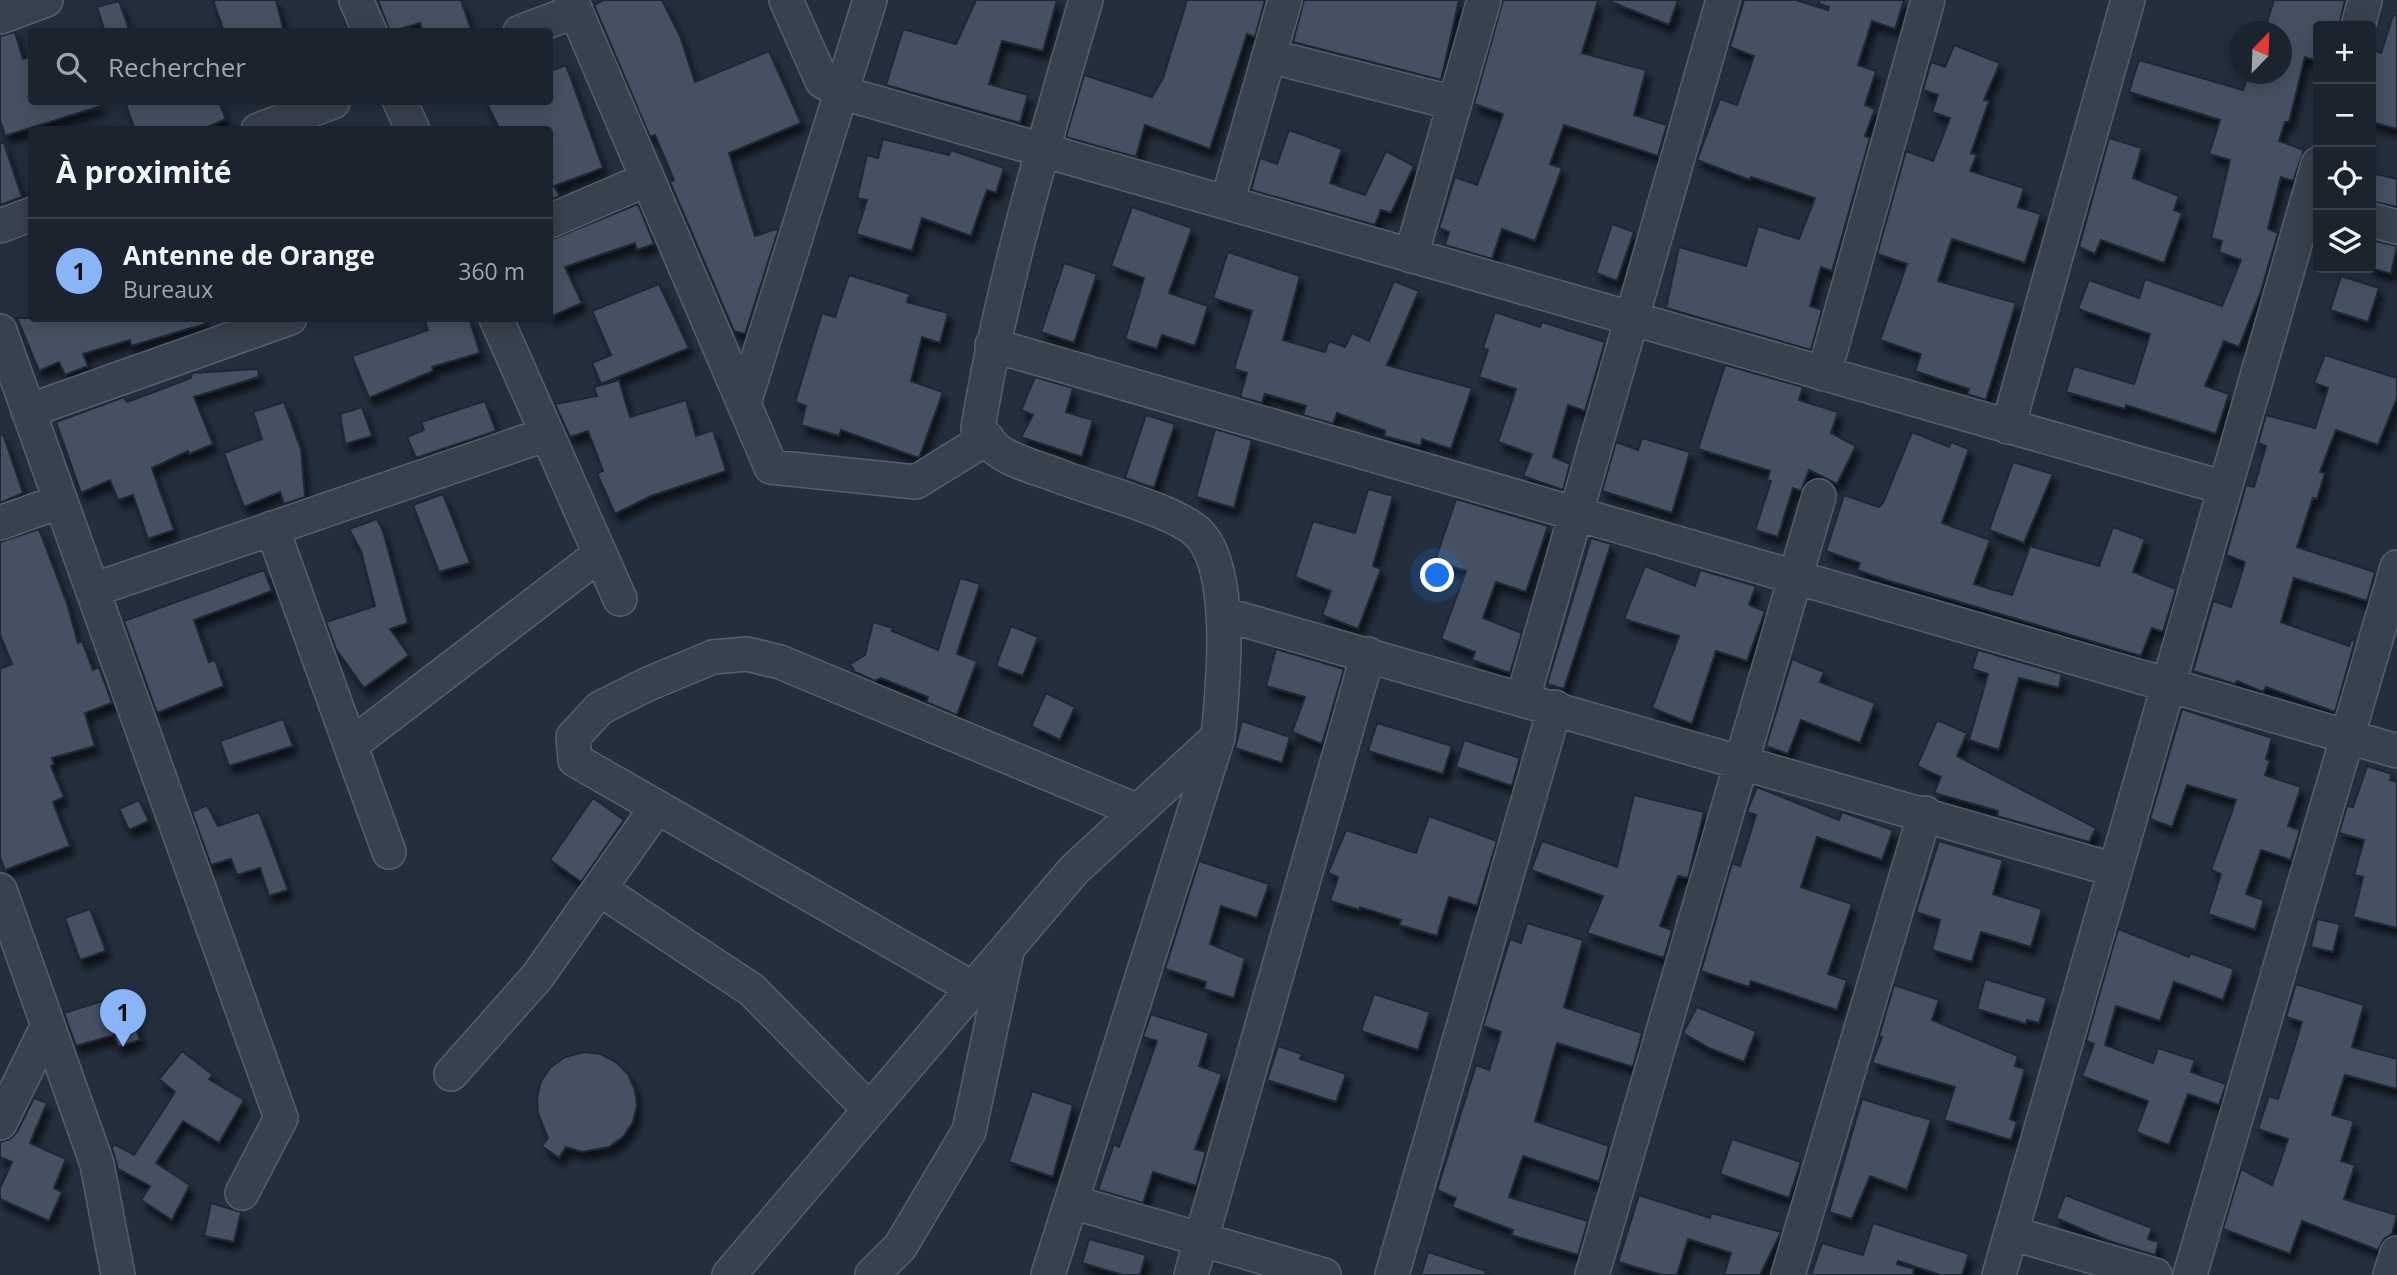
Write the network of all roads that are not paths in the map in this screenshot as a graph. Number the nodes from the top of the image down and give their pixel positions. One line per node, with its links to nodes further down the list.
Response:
1 (46, 0): 13 (street)
2 (356, 0): 15 (street)
3 (786, 0): 18 (street)
4 (870, 0): 18 (street)
5 (1086, 0): 24 (street)
6 (1285, 0): 17 (street)
7 (1484, 0): 19 (street)
8 (1723, 0): 34 (street)
9 (1928, 0): 39 (street)
10 (2128, 0): 42 (street)
11 (2365, 0): 14 (street)
12 (574, 5): 16 (street); 25 (street)
13 (0, 18)
14 (2359, 21)
15 (368, 28)
16 (528, 28)
17 (1269, 56): 19 (street); 26 (street)
18 (843, 93): 24 (street); 40 (street)
19 (1454, 103): 33 (street)
20 (325, 105): 22 (street)
21 (401, 105): 23 (street)
22 (269, 126)
23 (411, 126)
24 (1042, 150): 26 (street); 38 (street)
25 (648, 178): 29 (street); 40 (street)
26 (1227, 203): 33 (street)
27 (2313, 203): 45 (street)
28 (28, 216): 31 (street)
29 (553, 220)
30 (2376, 221): 32 (street)
31 (0, 226)
32 (2397, 227)
33 (1411, 256): 34 (street)
34 (1630, 319): 39 (street); 48 (street)
35 (279, 322): 41 (street)
36 (498, 322): 43 (street)
37 (0, 331): 41 (street)
38 (992, 345): 44 (street); 48 (street)
39 (1824, 374): 42 (street)
40 (744, 403): 44 (street)
41 (29, 411): 47 (street)
42 (2008, 427): 45 (street)
43 (547, 434): 50 (street); 51 (street)
44 (987, 438): 56 (street)
45 (2225, 488): 58 (street)
46 (1819, 496): 53 (street)
47 (61, 501): 49 (street); 54 (street)
48 (1577, 514): 53 (street); 59 (street)
49 (0, 523)
50 (272, 528): 54 (street); 63 (street)
51 (600, 554): 55 (street); 63 (street)
52 (2397, 567): 61 (street)
53 (1796, 577): 58 (street); 65 (street)
54 (93, 590): 79 (street)
55 (620, 599)
56 (1223, 614): 57 (street); 62 (street)
57 (1368, 654): 59 (street); 82 (street)
58 (2168, 684): 61 (street); 70 (street)
59 (1523, 698): 60 (street)
60 (1555, 707): 65 (street); 90 (street)
61 (2347, 736): 64 (street); 95 (street)
62 (1218, 737): 67 (street); 80 (street)
63 (351, 745): 69 (street)
64 (2397, 751)
65 (1742, 761): 68 (street); 91 (street)
66 (657, 807): 67 (street); 72 (street); 74 (street)
67 (1138, 811): 73 (street)
68 (1925, 813): 70 (street); 92 (street)
69 (389, 852)
70 (2115, 870): 81 (street)
71 (0, 890): 75 (street)
72 (601, 890): 76 (street); 77 (street)
73 (1008, 948): 74 (street); 86 (street)
74 (974, 989): 77 (street)
75 (48, 1025): 78 (street); 84 (street)
76 (451, 1073)
77 (870, 1111): 85 (street)
78 (0, 1123)
79 (242, 1193)
80 (1072, 1202): 82 (street); 87 (street)
81 (2011, 1233): 93 (street); 94 (street)
82 (1201, 1240): 88 (street); 89 (street)
83 (2397, 1253): 96 (street)
84 (118, 1275)
85 (729, 1275)
86 (872, 1275)
87 (1048, 1275)
88 (1191, 1275)
89 (1324, 1275)
90 (1392, 1275)
91 (1592, 1275)
92 (1788, 1275)
93 (1999, 1275)
94 (2155, 1275)
95 (2190, 1275)
96 (2390, 1275)

